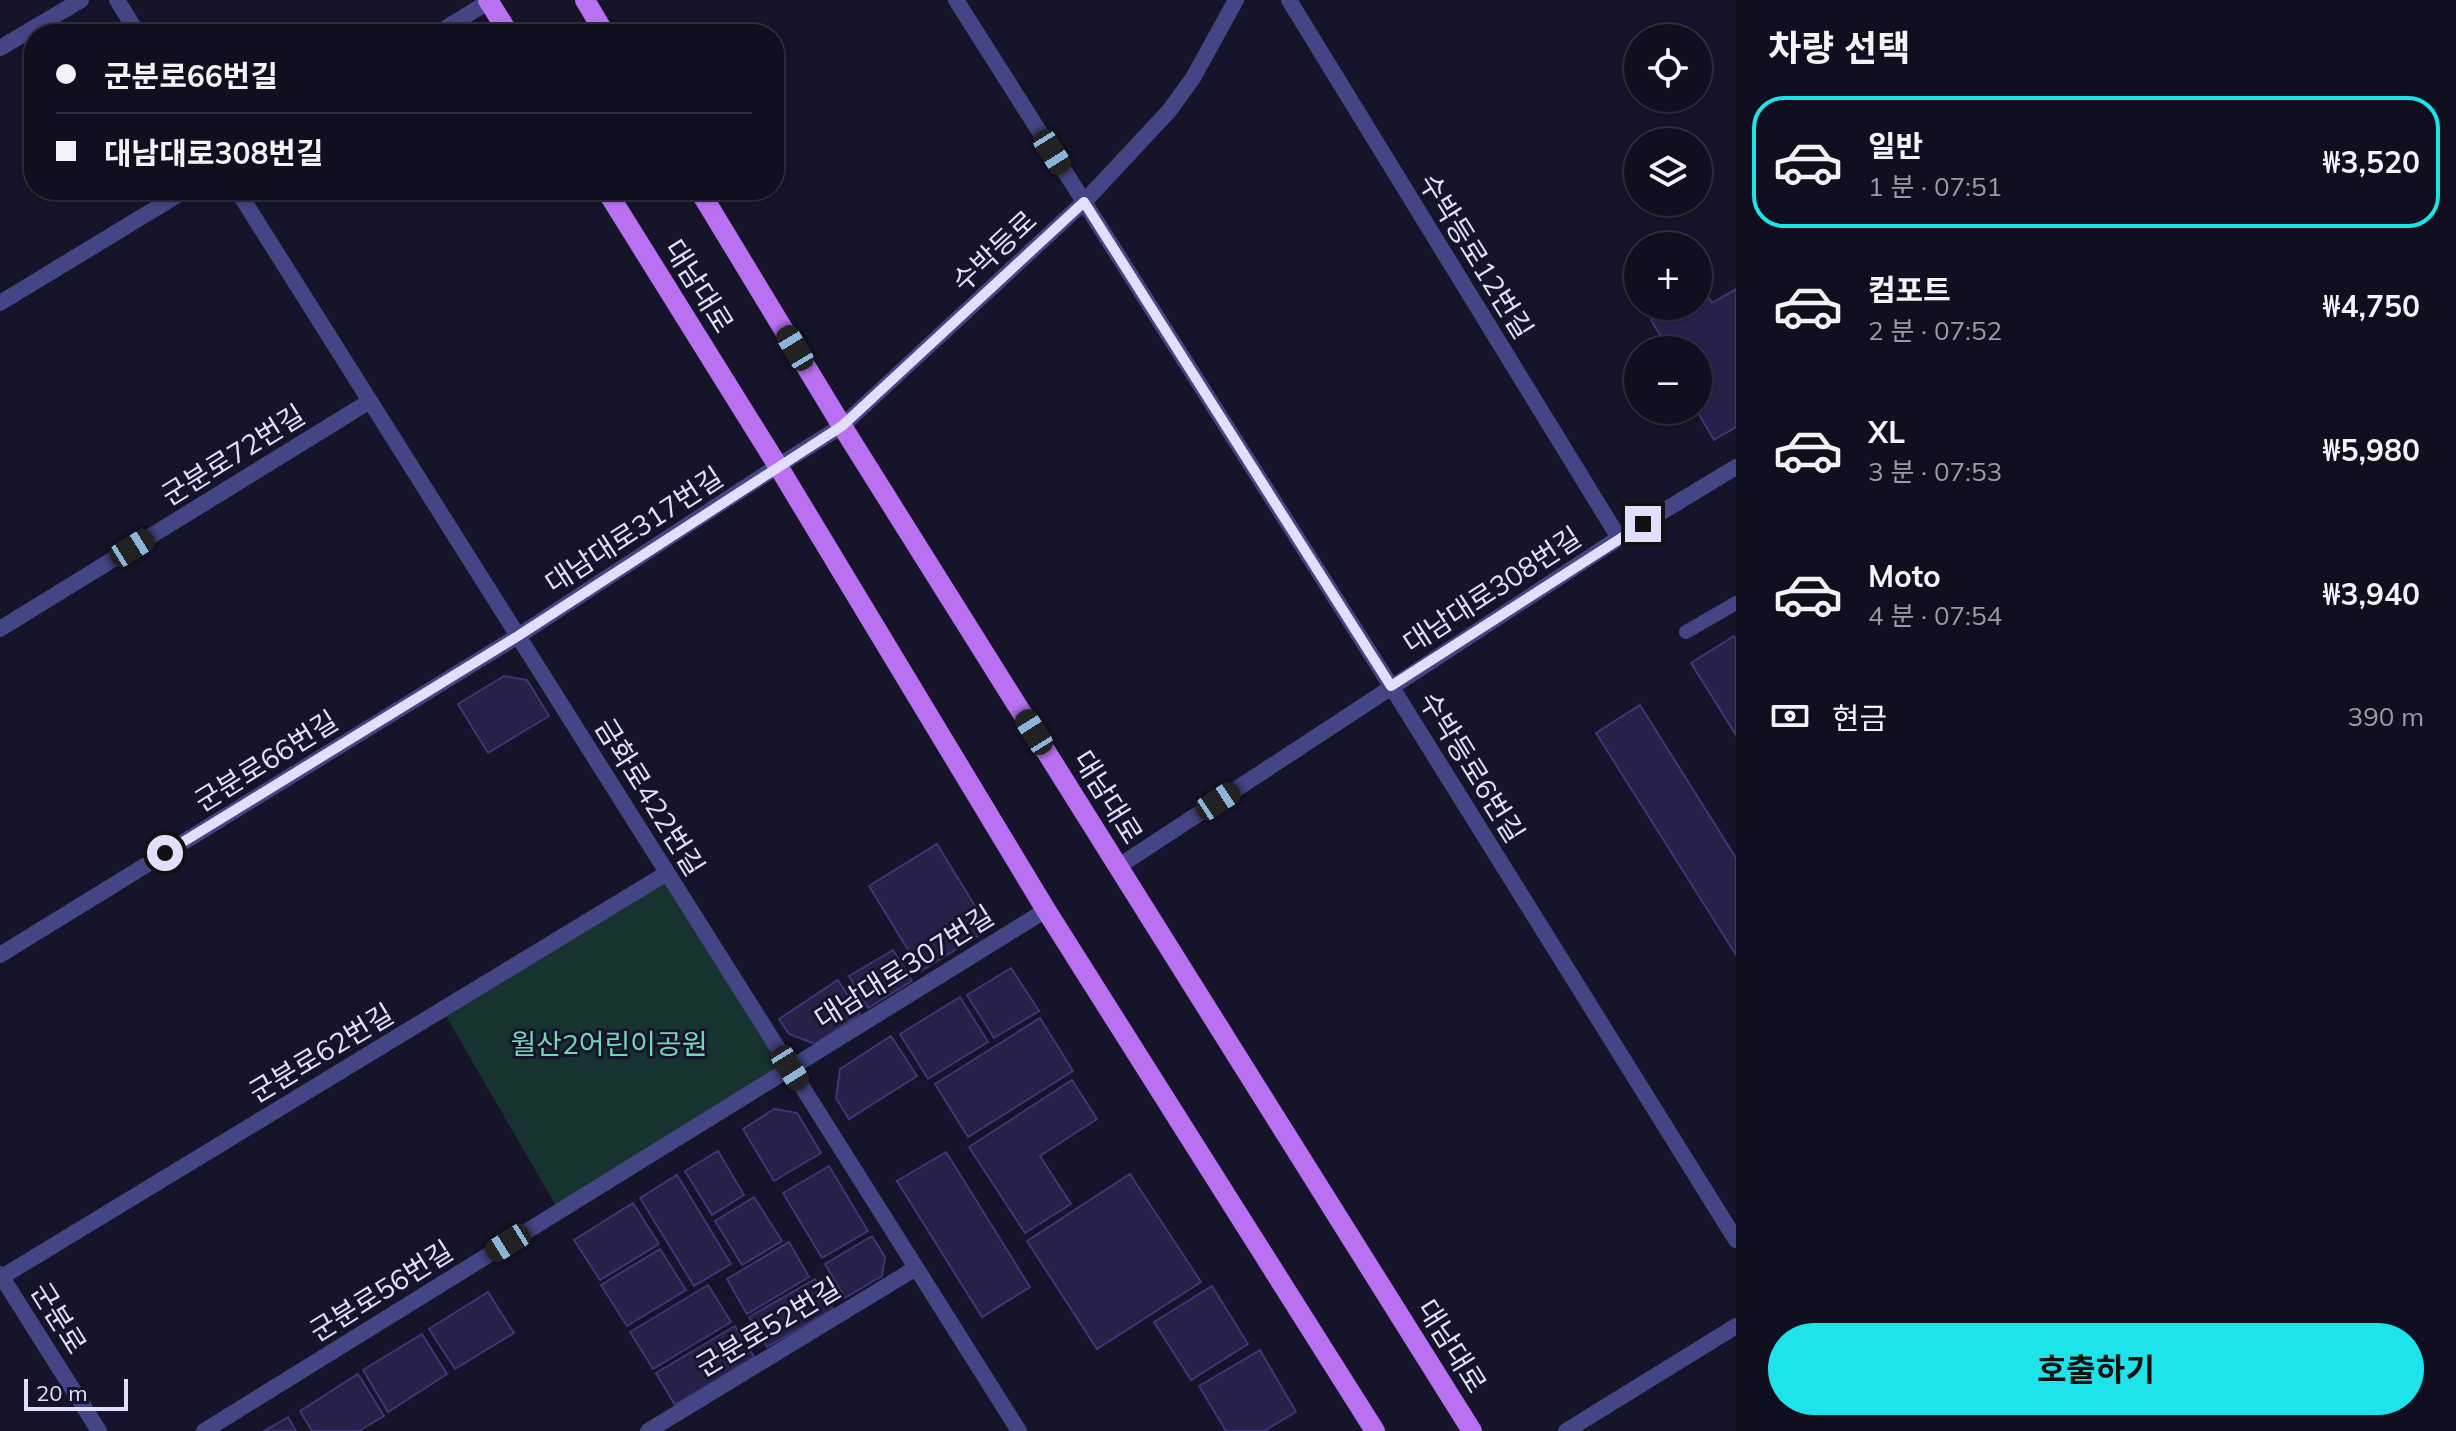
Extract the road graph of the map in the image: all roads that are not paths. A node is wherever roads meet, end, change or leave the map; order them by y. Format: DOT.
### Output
graph roads {
  1 [pos="81,0"];
  2 [pos="117,0"];
  3 [pos="585,0"];
  4 [pos="956,0"];
  5 [pos="1236,0"];
  6 [pos="1289,0"];
  7 [pos="488,1"];
  8 [pos="40,24"];
  9 [pos="132,24"];
  10 [pos="452,24"];
  11 [pos="503,24"];
  12 [pos="599,24"];
  13 [pos="24,34"];
  14 [pos="0,48"];
  15 [pos="170,200"];
  16 [pos="243,200"];
  17 [pos="612,200"];
  18 [pos="705,200"];
  19 [pos="1084,202"];
  20 [pos="0,303"];
  21 [pos="370,401"];
  22 [pos="842,426"];
  23 [pos="778,466"];
  24 [pos="1736,467"];
  25 [pos="1619,538"];
  26 [pos="1736,603"];
  27 [pos="0,629"];
  28 [pos="1686,632"];
  29 [pos="518,636"];
  30 [pos="1391,686"];
  31 [pos="1119,866"];
  32 [pos="667,873"];
  33 [pos="1046,910"];
  34 [pos="0,955"];
  35 [pos="790,1068"];
  36 [pos="1736,1240"];
  37 [pos="916,1268"];
  38 [pos="1,1276"];
  39 [pos="1736,1326"];
  40 [pos="99,1431"];
  41 [pos="204,1431"];
  42 [pos="648,1431"];
  43 [pos="1019,1431"];
  44 [pos="1375,1431"];
  45 [pos="1472,1431"];
  46 [pos="1566,1431"];
  1 -- 8 [label="street"];
  2 -- 9 [label="street"];
  3 -- 12 [label="main road"];
  4 -- 19 [label="street, 수박등로6번길"];
  5 -- 19 [label="street, 수박등로"];
  6 -- 25 [label="street, 수박등로12번길"];
  7 -- 10 [label="street"];
  7 -- 11 [label="main road"];
  13 -- 14 [label="street"];
  15 -- 20 [label="street"];
  16 -- 21 [label="street, 금화로422번길"];
  17 -- 23 [label="main road, 대남대로"];
  18 -- 22 [label="main road, 대남대로"];
  19 -- 22 [label="street, 수박등로"];
  19 -- 30 [label="street, 수박등로6번길"];
  21 -- 27 [label="street, 군분로72번길"];
  21 -- 29 [label="street, 금화로422번길"];
  22 -- 23 [label="street, 수박등로"];
  22 -- 31 [label="main road, 대남대로"];
  23 -- 29 [label="street, 대남대로317번길"];
  23 -- 33 [label="main road, 대남대로"];
  24 -- 25 [label="street, 대남대로308번길"];
  25 -- 30 [label="street, 대남대로308번길"];
  26 -- 28 [label="lane"];
  29 -- 32 [label="street, 금화로422번길"];
  29 -- 34 [label="street, 군분로66번길"];
  30 -- 31 [label="street, 대남대로308번길"];
  30 -- 36 [label="street, 수박등로6번길"];
  31 -- 45 [label="main road, 대남대로"];
  32 -- 35 [label="street, 금화로422번길"];
  32 -- 38 [label="street, 군분로62번길"];
  33 -- 35 [label="street, 대남대로307번길"];
  33 -- 44 [label="main road, 대남대로"];
  35 -- 37 [label="street, 금화로422번길"];
  35 -- 41 [label="street, 군분로56번길"];
  37 -- 42 [label="street, 군분로52번길"];
  37 -- 43 [label="street, 금화로422번길"];
  38 -- 40 [label="street, 군분로"];
  39 -- 46 [label="street"];
}
